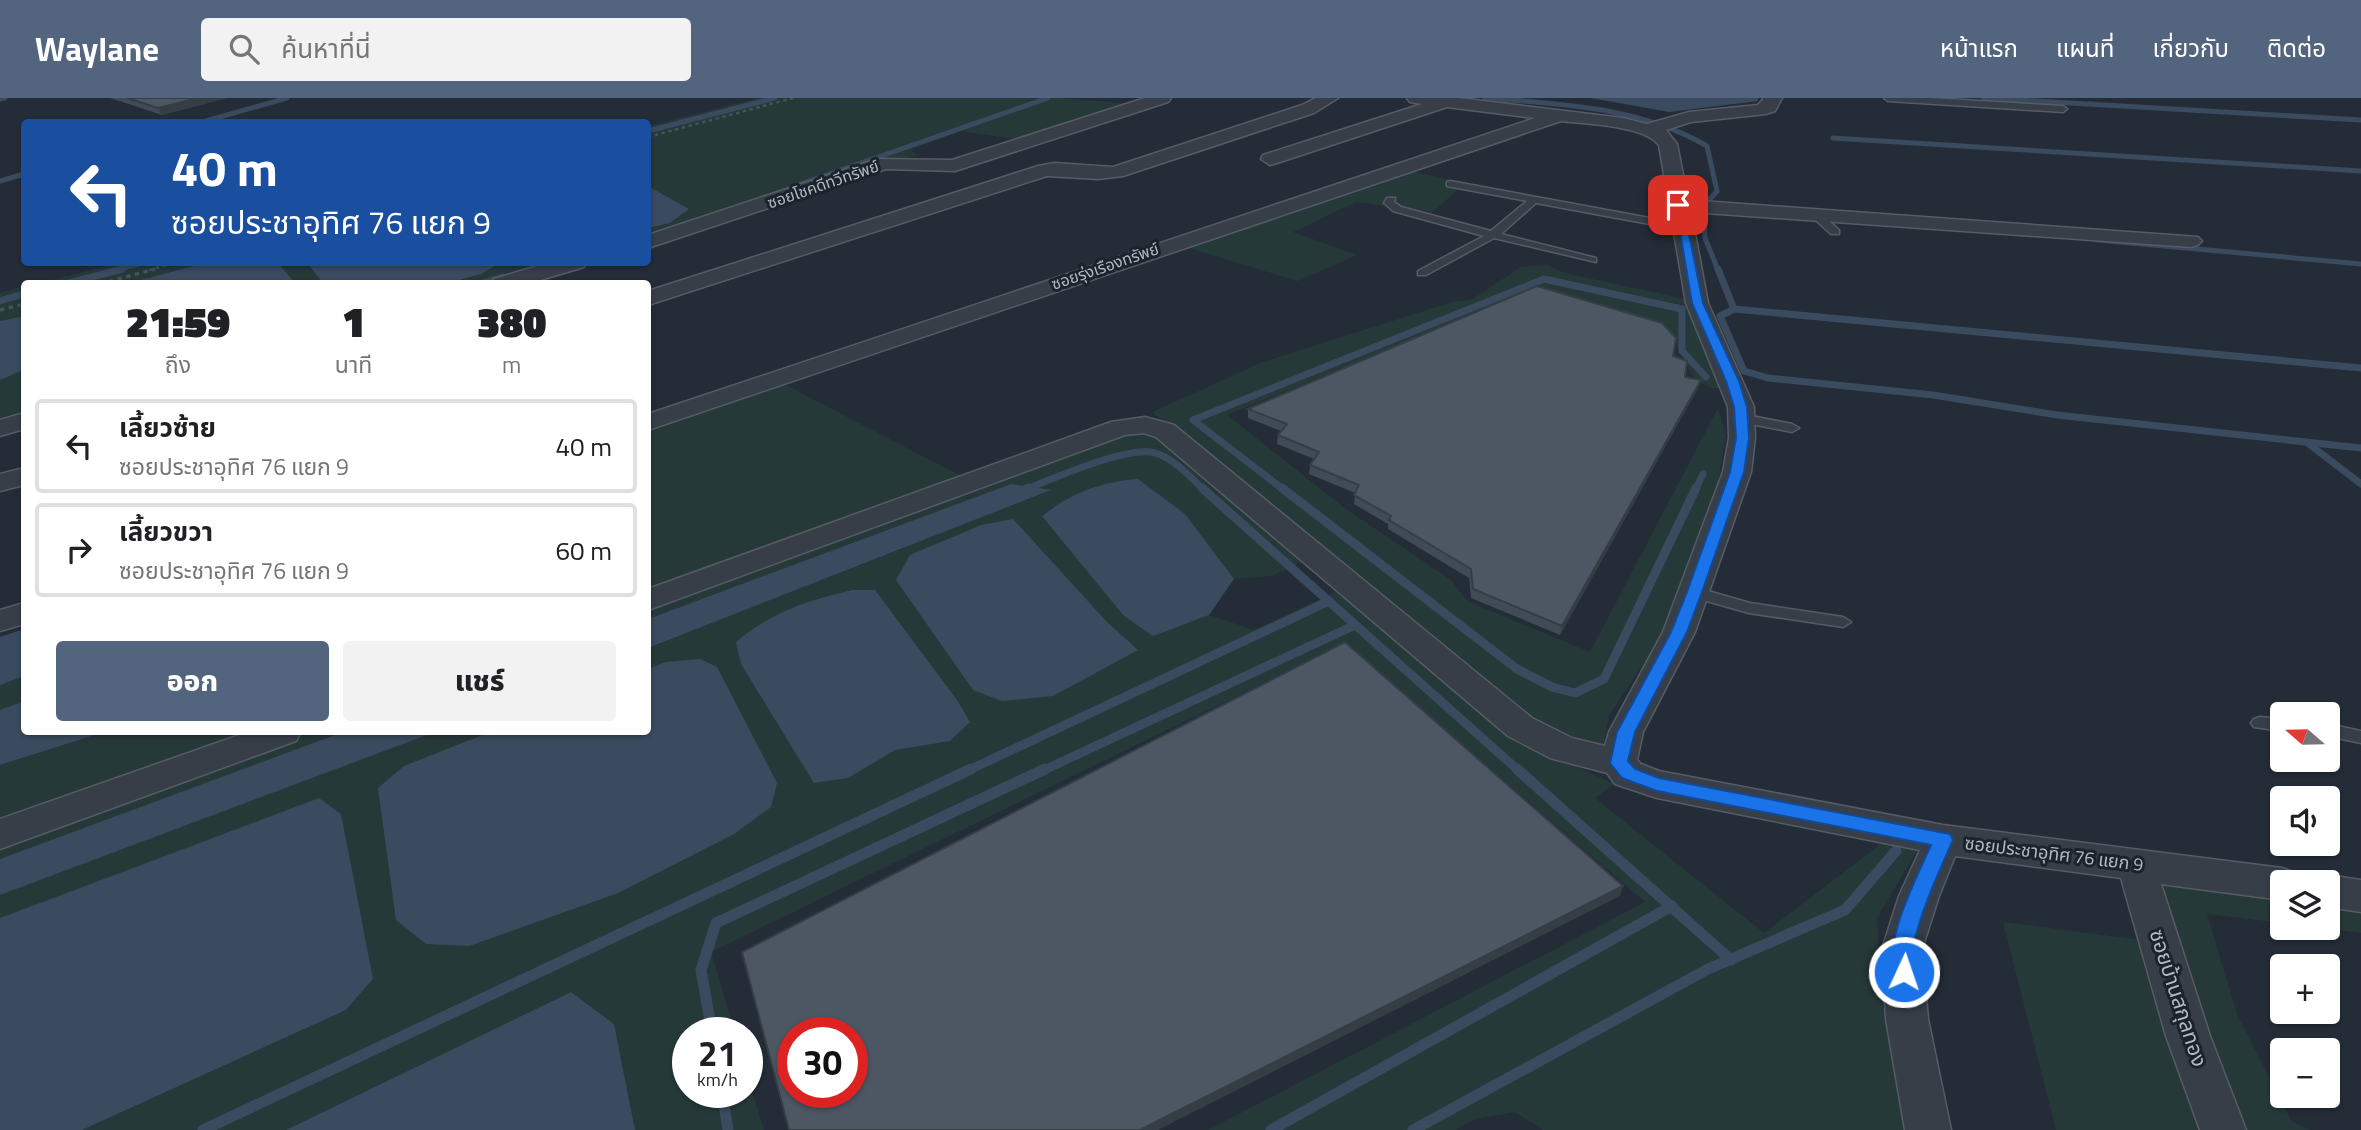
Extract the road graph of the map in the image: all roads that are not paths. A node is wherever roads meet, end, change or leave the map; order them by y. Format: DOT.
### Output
graph roads {
  1 [pos="1162,98"];
  2 [pos="1329,98"];
  3 [pos="1416,98"];
  4 [pos="1773,98"];
  5 [pos="1888,98"];
  6 [pos="1447,101"];
  7 [pos="2063,109"];
  8 [pos="1564,114"];
  9 [pos="1650,129"];
  10 [pos="1270,159"];
  11 [pos="1450,184"];
  12 [pos="1391,200"];
  13 [pos="1534,200"];
  14 [pos="1815,214"];
  15 [pos="1680,216"];
  16 [pos="1835,232"];
  17 [pos="1493,235"];
  18 [pos="651,241"];
  19 [pos="2191,241"];
  20 [pos="1592,260"];
  21 [pos="563,266"];
  22 [pos="1422,272"];
  23 [pos="515,280"];
  24 [pos="651,297"];
  25 [pos="1741,418"];
  26 [pos="651,421"];
  27 [pos="21,422"];
  28 [pos="0,428"];
  29 [pos="1792,428"];
  30 [pos="21,477"];
  31 [pos="0,483"];
  32 [pos="1695,592"];
  33 [pos="651,599"];
  34 [pos="21,614"];
  35 [pos="0,621"];
  36 [pos="1843,622"];
  37 [pos="2260,723"];
  38 [pos="2270,724"];
  39 [pos="2340,733"];
  40 [pos="276,735"];
  41 [pos="2361,737"];
  42 [pos="1619,763"];
  43 [pos="0,834"];
  44 [pos="1943,840"];
  45 [pos="2136,865"];
  46 [pos="2270,882"];
  47 [pos="2340,893"];
  48 [pos="2361,896"];
  49 [pos="1928,1130"];
  50 [pos="2222,1130"];
  1 -- 18 [label="street, ซอยโชคดีทวีทรัพย์"];
  2 -- 24 [label="street"];
  3 -- 6 [label="street"];
  4 -- 9 [label="street"];
  5 -- 7 [label="lane"];
  6 -- 8 [label="street"];
  6 -- 10 [label="street"];
  8 -- 9 [label="street"];
  8 -- 26 [label="street, ซอยรุ่งเรืองทรัพย์"];
  9 -- 15 [label="street"];
  11 -- 13 [label="lane"];
  12 -- 17 [label="lane"];
  13 -- 15 [label="lane"];
  13 -- 17 [label="lane"];
  14 -- 15 [label="street"];
  14 -- 16 [label="lane"];
  14 -- 19 [label="street"];
  15 -- 25 [label="street"];
  17 -- 20 [label="lane"];
  17 -- 22 [label="lane"];
  21 -- 23 [label="street"];
  25 -- 29 [label="lane"];
  25 -- 32 [label="street"];
  27 -- 28 [label="street"];
  30 -- 31 [label="street"];
  32 -- 36 [label="lane"];
  32 -- 42 [label="street"];
  33 -- 42 [label="street, ซอยประชาอุทิศ 76 แยก 9"];
  34 -- 35 [label="street"];
  37 -- 38 [label="lane"];
  39 -- 41 [label="lane"];
  40 -- 43 [label="street"];
  42 -- 44 [label="street, ซอยประชาอุทิศ 76 แยก 9"];
  44 -- 45 [label="street, ซอยประชาอุทิศ 76 แยก 9"];
  44 -- 49 [label="street"];
  45 -- 46 [label="street, ซอยประชาอุทิศ 76 แยก 9"];
  45 -- 50 [label="street, ซอยบ้านสกุลทอง"];
  47 -- 48 [label="street"];
}
